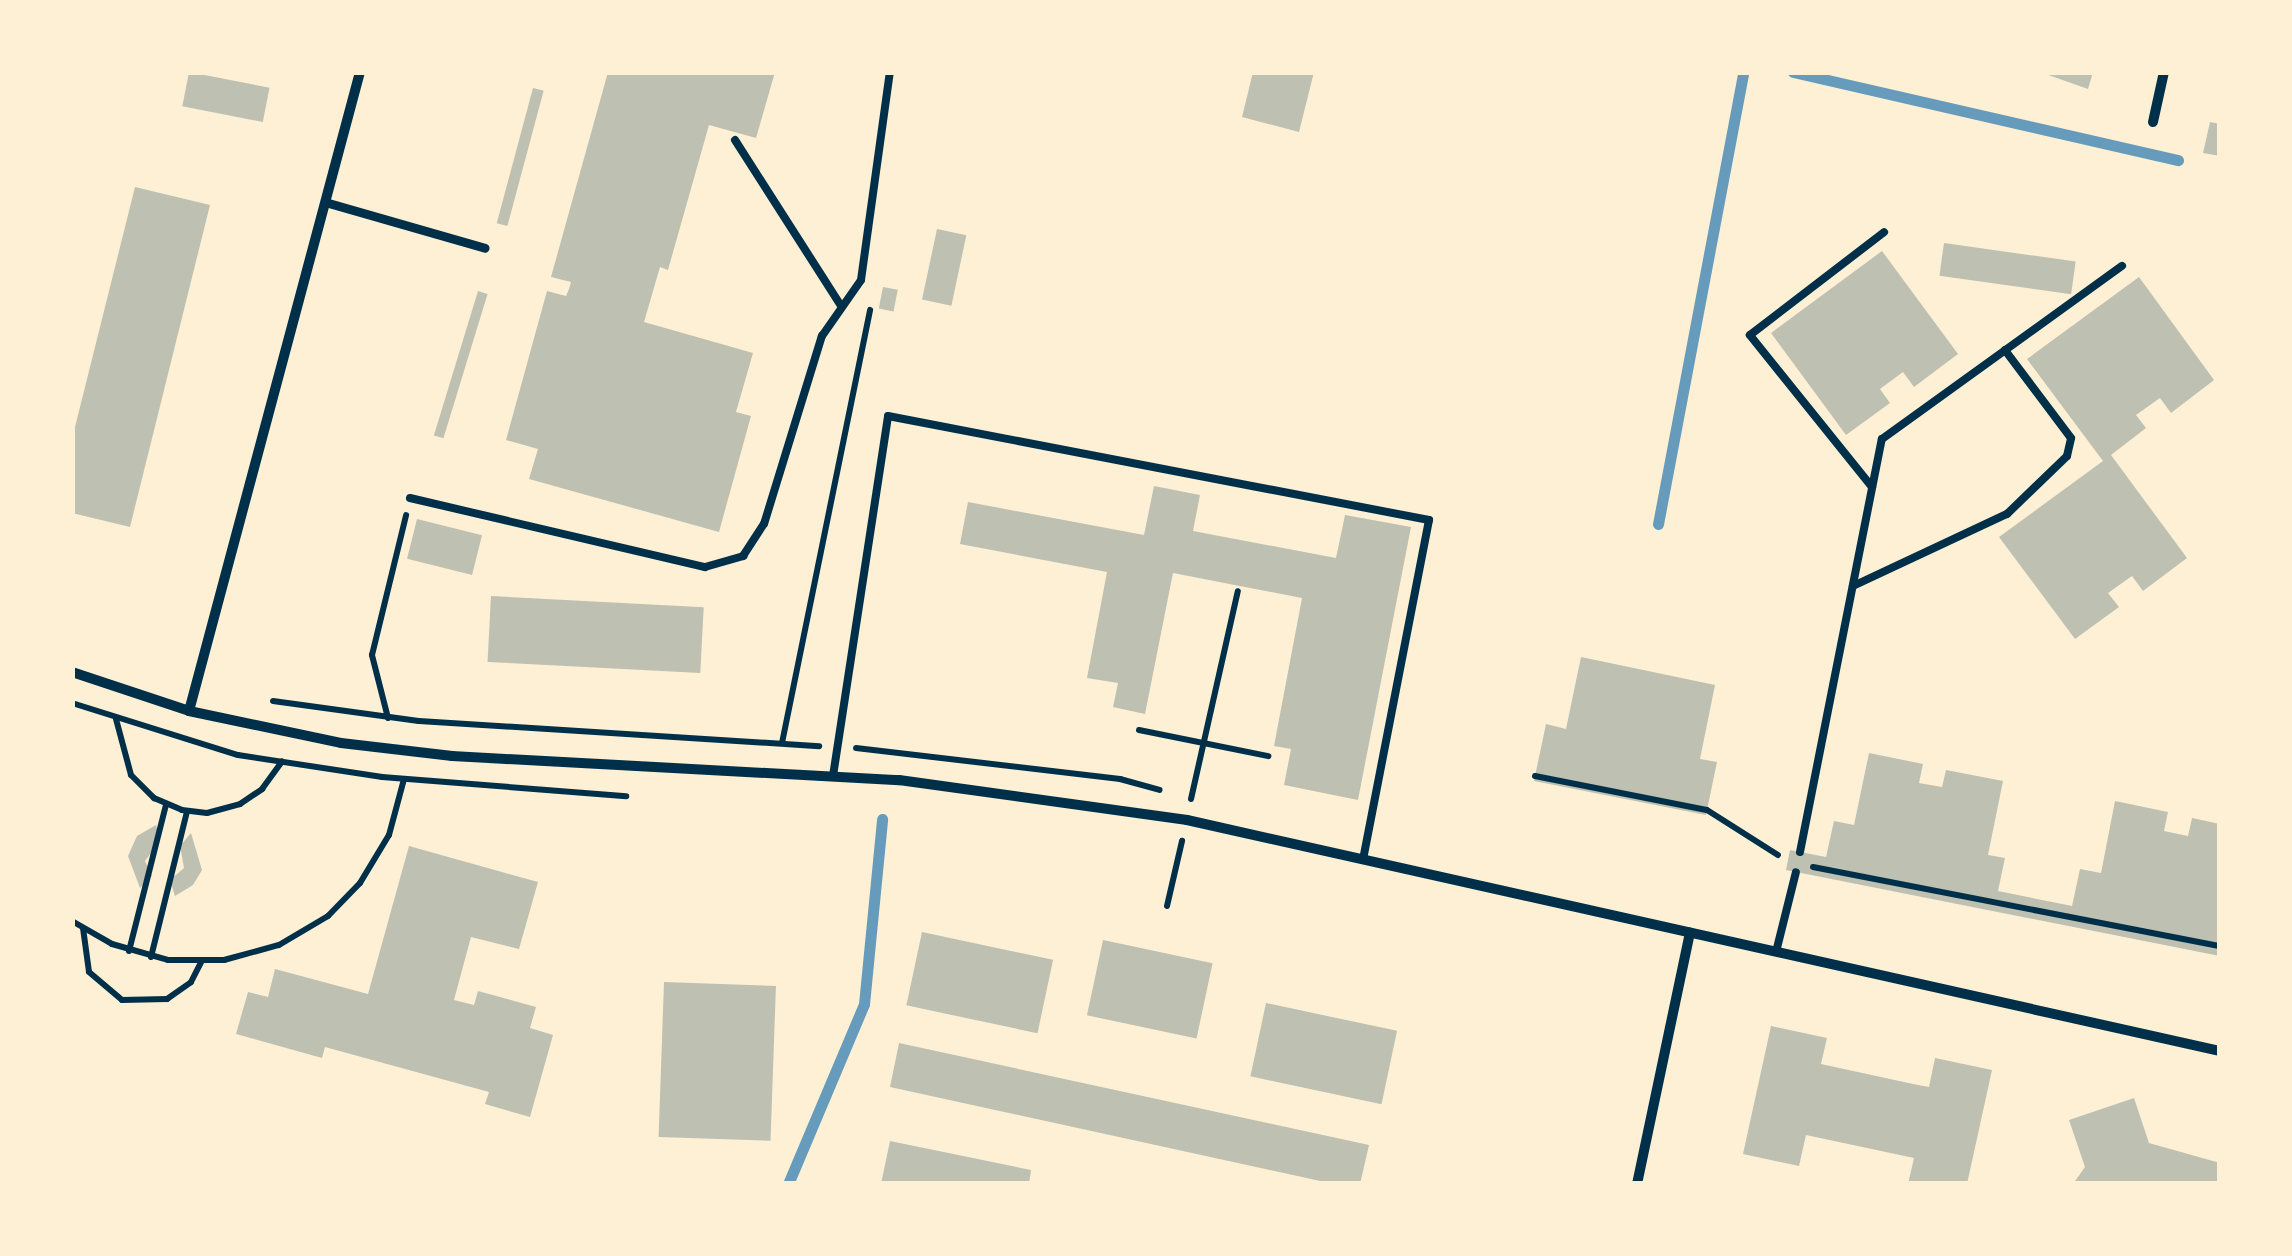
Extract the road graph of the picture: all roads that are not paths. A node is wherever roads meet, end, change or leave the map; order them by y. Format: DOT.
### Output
graph roads {
  1 [pos="360,72"];
  2 [pos="890,72"];
  3 [pos="2164,72"];
  4 [pos="2153,122"];
  5 [pos="735,140"];
  6 [pos="325,202"];
  7 [pos="1884,232"];
  8 [pos="485,248"];
  9 [pos="2122,266"];
  10 [pos="842,307"];
  11 [pos="2005,350"];
  12 [pos="1872,487"];
  13 [pos="410,498"];
  14 [pos="1852,586"];
  15 [pos="72,672"];
  16 [pos="189,711"];
  17 [pos="833,776"];
  18 [pos="1800,852"];
  19 [pos="1364,858"];
  20 [pos="1797,868"];
  21 [pos="1690,934"];
  22 [pos="1776,952"];
  23 [pos="2220,1051"];
  24 [pos="1636,1184"];
  1 -- 6 [label="street"];
  2 -- 10 [label="lane"];
  3 -- 4 [label="street"];
  5 -- 10 [label="lane"];
  6 -- 8 [label="street"];
  6 -- 16 [label="street"];
  7 -- 12 [label="lane"];
  9 -- 11 [label="lane"];
  10 -- 13 [label="lane"];
  11 -- 12 [label="lane"];
  11 -- 14 [label="lane"];
  12 -- 14 [label="lane"];
  14 -- 18 [label="lane"];
  15 -- 16 [label="street"];
  16 -- 17 [label="street"];
  17 -- 19 [label="street"];
  17 -- 19 [label="lane"];
  19 -- 21 [label="street"];
  20 -- 22 [label="lane"];
  21 -- 22 [label="street"];
  21 -- 24 [label="street"];
  22 -- 23 [label="street"];
}
